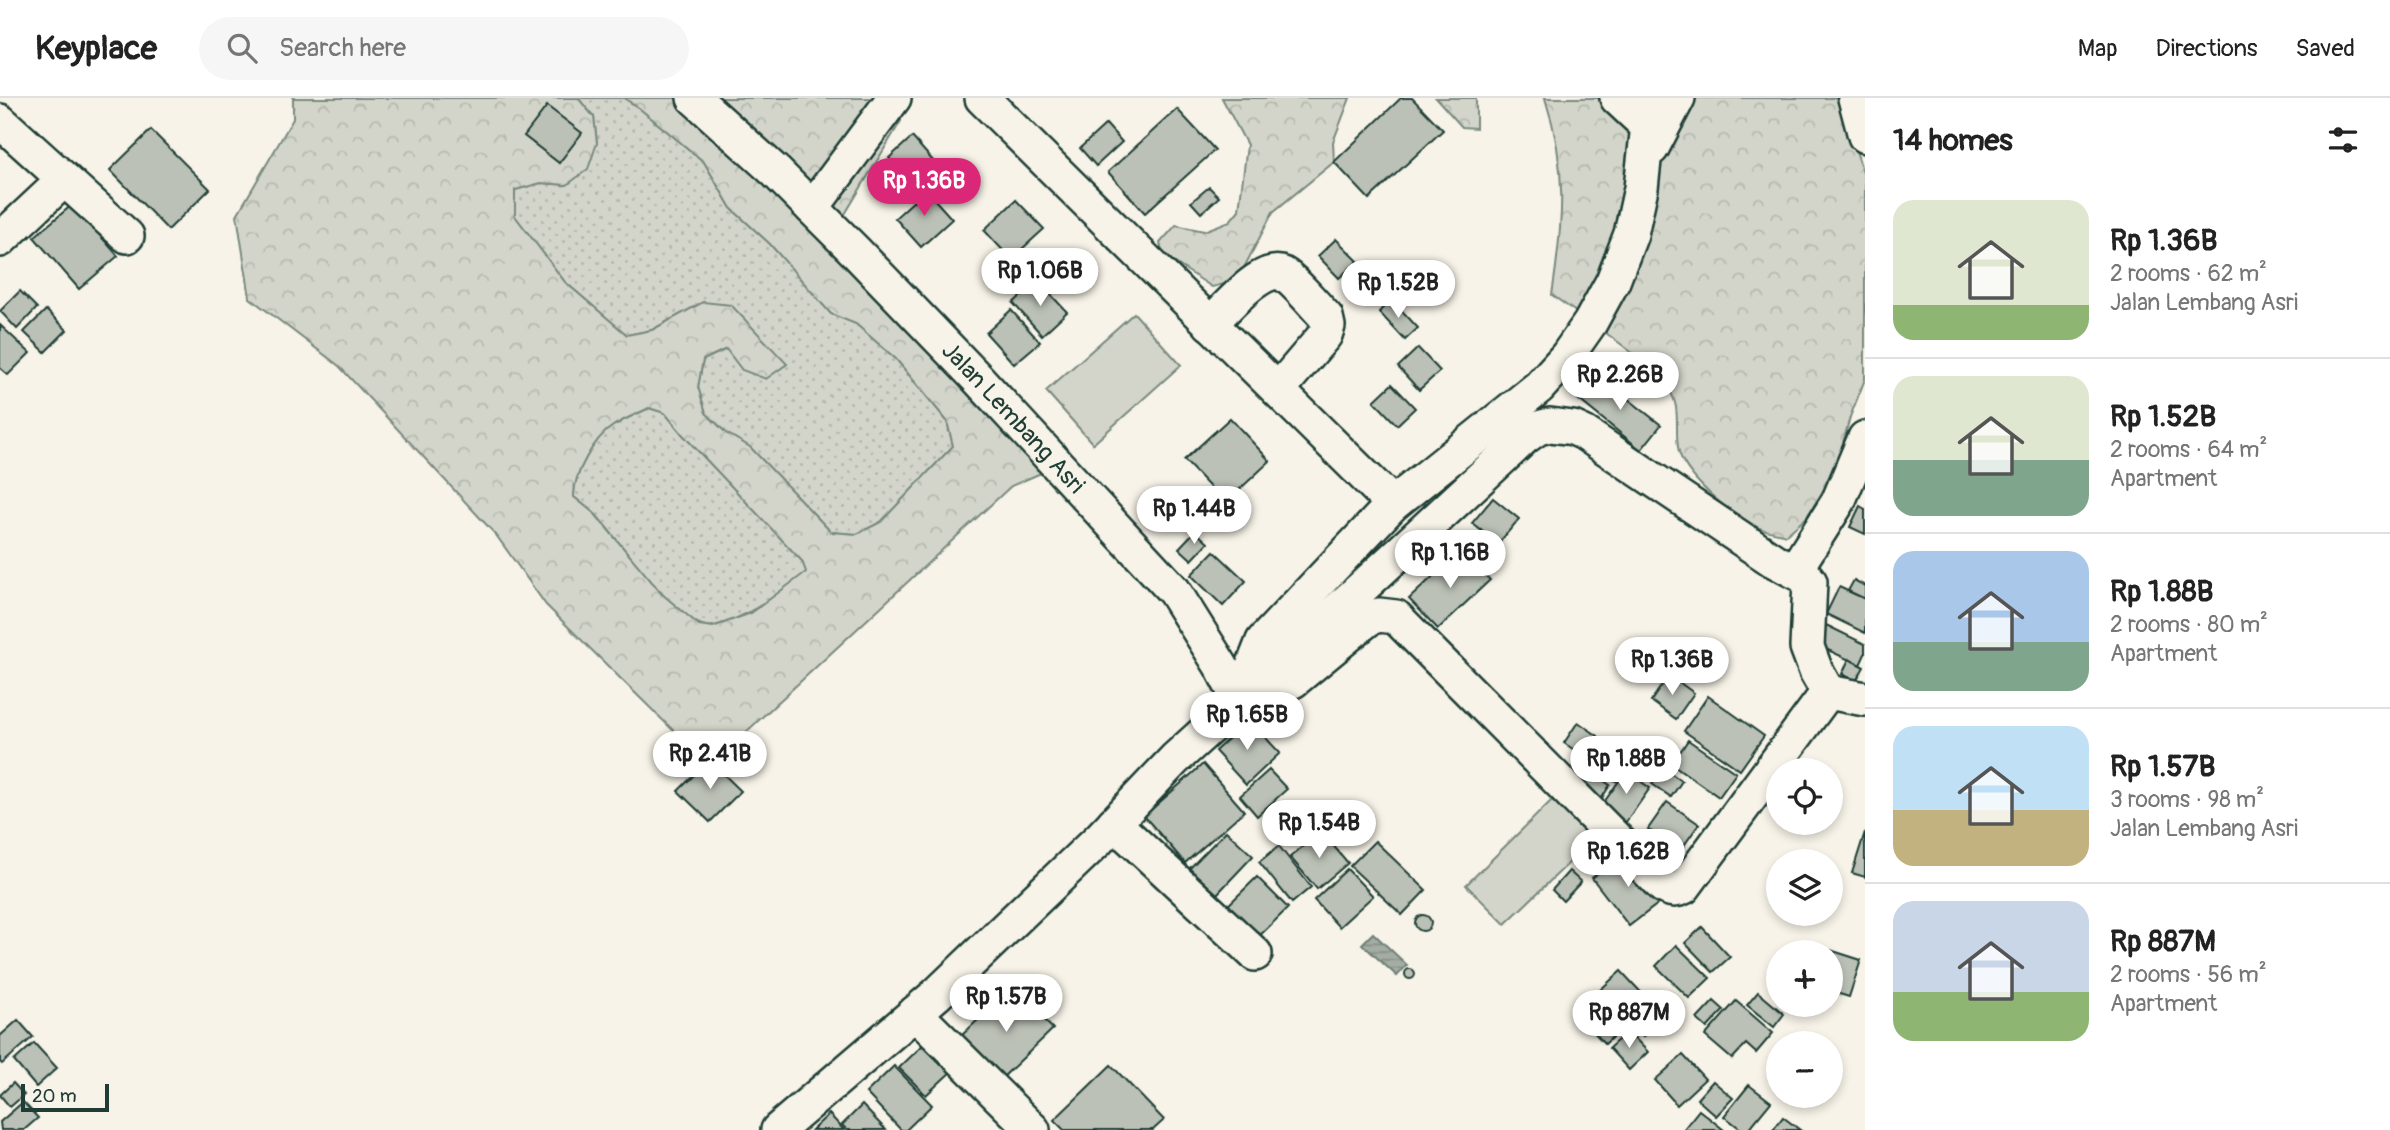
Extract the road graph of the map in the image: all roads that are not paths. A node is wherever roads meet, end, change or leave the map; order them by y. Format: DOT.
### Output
graph roads {
  1 [pos="694,98"];
  2 [pos="894,98"];
  3 [pos="982,98"];
  4 [pos="1617,98"];
  5 [pos="1678,98"];
  6 [pos="1855,98"];
  7 [pos="1649,112"];
  8 [pos="0,121"];
  9 [pos="1865,136"];
  10 [pos="1644,162"];
  11 [pos="64,180"];
  12 [pos="812,208"];
  13 [pos="127,236"];
  14 [pos="0,240"];
  15 [pos="1210,324"];
  16 [pos="1278,390"];
  17 [pos="1865,438"];
  18 [pos="1392,504"];
  19 [pos="1795,570"];
  20 [pos="1828,692"];
  21 [pos="1865,699"];
  22 [pos="1240,701"];
  23 [pos="1114,823"];
  24 [pos="1255,954"];
  25 [pos="915,1013"];
  26 [pos="778,1130"];
  27 [pos="1033,1130"];
  1 -- 12 [label="street, Jalan Lembang Asri"];
  2 -- 12 [label="street"];
  3 -- 15 [label="street"];
  4 -- 7 [label="street"];
  5 -- 10 [label="street"];
  6 -- 9 [label="street"];
  7 -- 10 [label="street"];
  8 -- 11 [label="street"];
  10 -- 18 [label="street"];
  11 -- 13 [label="street"];
  11 -- 14 [label="street"];
  12 -- 22 [label="street, Jalan Lembang Asri"];
  15 -- 16 [label="street"];
  15 -- 16 [label="street"];
  16 -- 18 [label="street"];
  17 -- 19 [label="street"];
  18 -- 22 [label="street"];
  19 -- 20 [label="street"];
  19 -- 22 [label="street"];
  20 -- 21 [label="street"];
  20 -- 22 [label="street"];
  22 -- 23 [label="street"];
  23 -- 24 [label="street"];
  23 -- 25 [label="street"];
  25 -- 26 [label="street"];
  25 -- 27 [label="street"];
}
